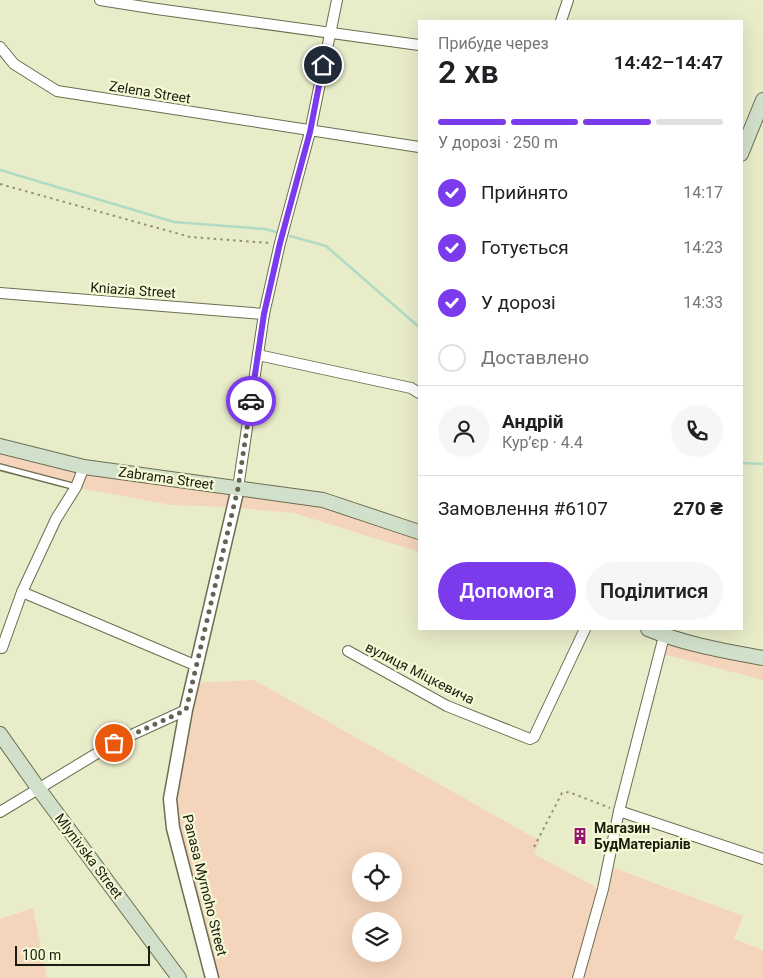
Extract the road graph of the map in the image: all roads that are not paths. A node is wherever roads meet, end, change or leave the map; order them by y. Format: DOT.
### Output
graph roads {
  1 [pos="100,0"];
  2 [pos="337,0"];
  3 [pos="568,0"];
  4 [pos="114,1"];
  5 [pos="561,20"];
  6 [pos="330,32"];
  7 [pos="418,45"];
  8 [pos="0,47"];
  9 [pos="763,100"];
  10 [pos="310,132"];
  11 [pos="418,148"];
  12 [pos="743,149"];
  13 [pos="0,293"];
  14 [pos="264,314"];
  15 [pos="258,355"];
  16 [pos="418,392"];
  17 [pos="0,446"];
  18 [pos="84,467"];
  19 [pos="0,468"];
  20 [pos="76,487"];
  21 [pos="238,488"];
  22 [pos="418,532"];
  23 [pos="22,592"];
  24 [pos="585,630"];
  25 [pos="650,630"];
  26 [pos="664,636"];
  27 [pos="2,648"];
  28 [pos="348,651"];
  29 [pos="763,658"];
  30 [pos="197,666"];
  31 [pos="186,710"];
  32 [pos="0,734"];
  33 [pos="38,788"];
  34 [pos="619,811"];
  35 [pos="0,812"];
  36 [pos="763,859"];
  37 [pos="179,978"];
  38 [pos="212,978"];
  39 [pos="578,978"];
  1 -- 4 [label="street"];
  2 -- 6 [label="street"];
  3 -- 5 [label="street"];
  4 -- 6 [label="street"];
  6 -- 7 [label="street"];
  6 -- 10 [label="street"];
  8 -- 10 [label="street, Zelena Street"];
  9 -- 12 [label="main road"];
  10 -- 11 [label="street, Zelena Street"];
  10 -- 14 [label="street"];
  13 -- 14 [label="street, Kniazia Street"];
  14 -- 15 [label="street"];
  15 -- 16 [label="street"];
  15 -- 21 [label="street"];
  17 -- 18 [label="main road, Zabrama Street"];
  18 -- 20 [label="street"];
  18 -- 21 [label="main road, Zabrama Street"];
  19 -- 20 [label="lane"];
  20 -- 23 [label="street"];
  21 -- 22 [label="main road, Zabrama Street"];
  21 -- 30 [label="street, Panasa Myrnoho Street"];
  23 -- 27 [label="street"];
  23 -- 30 [label="street"];
  24 -- 28 [label="street, вулиця Міцкевича"];
  25 -- 26 [label="main road"];
  26 -- 29 [label="main road"];
  26 -- 34 [label="street"];
  30 -- 31 [label="street, Panasa Myrnoho Street"];
  31 -- 33 [label="street"];
  31 -- 38 [label="street, Panasa Myrnoho Street"];
  32 -- 33 [label="main road, Mlynivska Street"];
  33 -- 35 [label="street"];
  33 -- 37 [label="main road, Mlynivska Street"];
  34 -- 36 [label="street"];
  34 -- 39 [label="street"];
}
